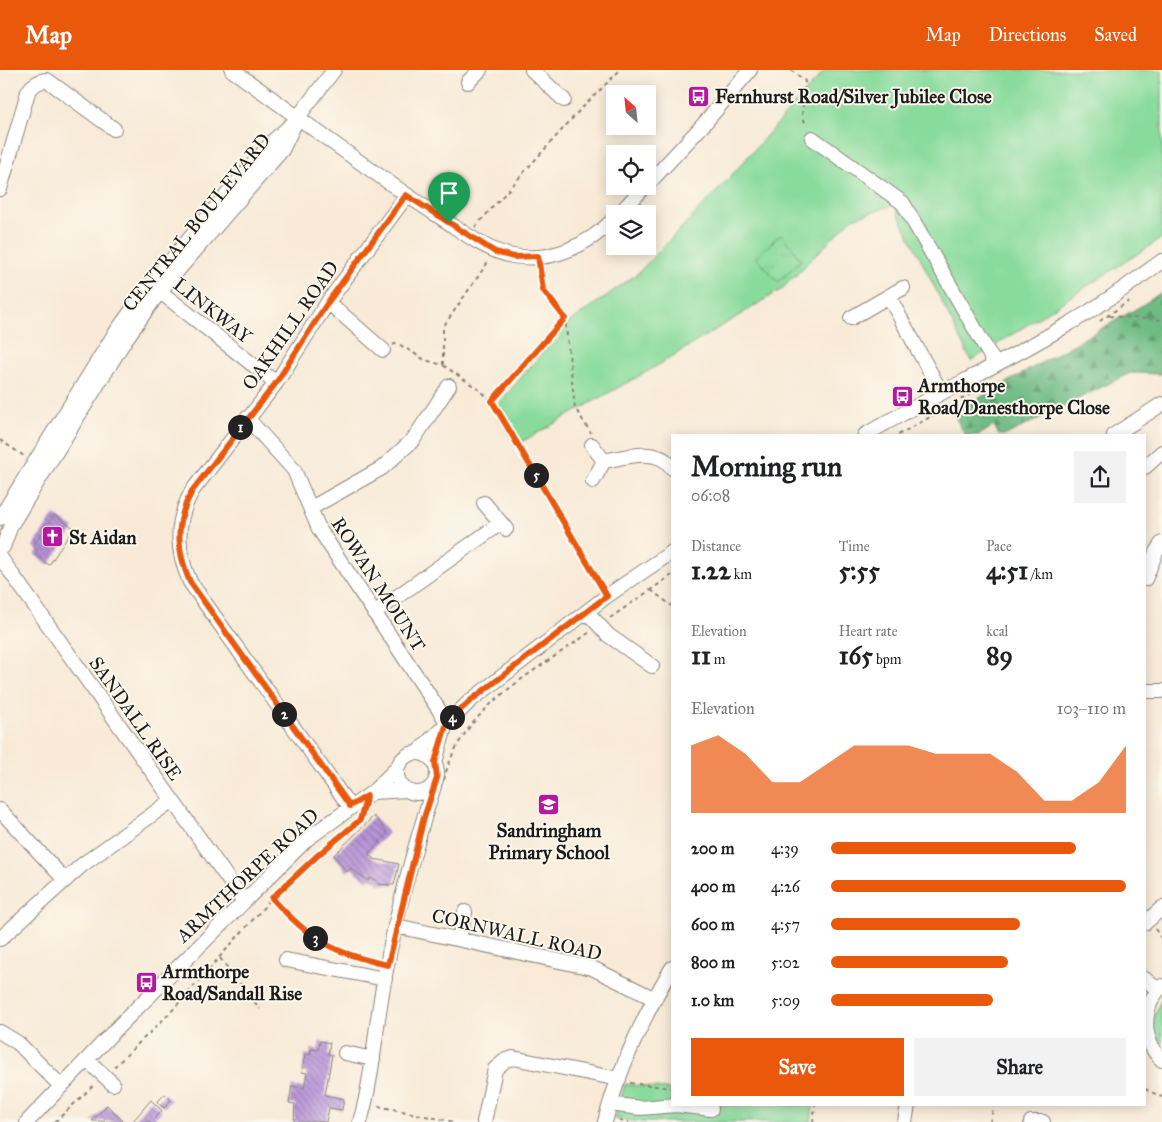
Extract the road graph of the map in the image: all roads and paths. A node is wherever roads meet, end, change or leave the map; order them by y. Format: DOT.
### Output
graph roads {
  1 [pos="232,70"];
  2 [pos="334,70"];
  3 [pos="480,70"];
  4 [pos="532,70"];
  5 [pos="620,70"];
  6 [pos="791,70"];
  7 [pos="747,71"];
  8 [pos="468,82"];
  9 [pos="564,100"];
  10 [pos="298,117"];
  11 [pos="114,129"];
  12 [pos="812,138"];
  13 [pos="656,175"];
  14 [pos="0,189"];
  15 [pos="406,195"];
  16 [pos="637,195"];
  17 [pos="627,205"];
  18 [pos="606,226"];
  19 [pos="469,235"];
  20 [pos="495,252"];
  21 [pos="538,256"];
  22 [pos="1162,261"];
  23 [pos="155,288"];
  24 [pos="903,288"];
  25 [pos="888,297"];
  26 [pos="328,302"];
  27 [pos="1108,316"];
  28 [pos="565,318"];
  29 [pos="851,318"];
  30 [pos="1162,320"];
  31 [pos="384,350"];
  32 [pos="995,364"];
  33 [pos="443,365"];
  34 [pos="276,383"];
  35 [pos="449,386"];
  36 [pos="941,392"];
  37 [pos="492,401"];
  38 [pos="1162,404"];
  39 [pos="76,406"];
  40 [pos="247,418"];
  41 [pos="867,434"];
  42 [pos="1116,434"];
  43 [pos="0,440"];
  44 [pos="592,445"];
  45 [pos="1162,452"];
  46 [pos="604,461"];
  47 [pos="34,462"];
  48 [pos="1146,466"];
  49 [pos="671,467"];
  50 [pos="593,481"];
  51 [pos="484,503"];
  52 [pos="312,508"];
  53 [pos="0,518"];
  54 [pos="1154,547"];
  55 [pos="1,550"];
  56 [pos="671,553"];
  57 [pos="1146,575"];
  58 [pos="671,576"];
  59 [pos="651,590"];
  60 [pos="607,596"];
  61 [pos="671,605"];
  62 [pos="588,612"];
  63 [pos="374,613"];
  64 [pos="600,625"];
  65 [pos="652,666"];
  66 [pos="1146,691"];
  67 [pos="1162,691"];
  68 [pos="447,722"];
  69 [pos="418,752"];
  70 [pos="435,762"];
  71 [pos="397,768"];
  72 [pos="439,783"];
  73 [pos="410,792"];
  74 [pos="370,794"];
  75 [pos="171,801"];
  76 [pos="350,806"];
  77 [pos="0,810"];
  78 [pos="423,821"];
  79 [pos="64,879"];
  80 [pos="272,898"];
  81 [pos="243,900"];
  82 [pos="1162,908"];
  83 [pos="465,912"];
  84 [pos="1146,922"];
  85 [pos="396,926"];
  86 [pos="0,939"];
  87 [pos="460,939"];
  88 [pos="220,958"];
  89 [pos="286,960"];
  90 [pos="388,965"];
  91 [pos="671,970"];
  92 [pos="385,979"];
  93 [pos="1146,980"];
  94 [pos="1160,988"];
  95 [pos="655,999"];
  96 [pos="260,1008"];
  97 [pos="0,1032"];
  98 [pos="345,1053"];
  99 [pos="374,1059"];
  100 [pos="86,1060"];
  101 [pos="1160,1060"];
  102 [pos="108,1080"];
  103 [pos="618,1081"];
  104 [pos="61,1086"];
  105 [pos="671,1088"];
  106 [pos="1146,1089"];
  107 [pos="1162,1097"];
  108 [pos="365,1103"];
  109 [pos="610,1104"];
  110 [pos="671,1105"];
  111 [pos="685,1106"];
  112 [pos="815,1106"];
  113 [pos="908,1106"];
  114 [pos="994,1106"];
  115 [pos="711,1109"];
  116 [pos="27,1122"];
  117 [pos="55,1122"];
  118 [pos="360,1122"];
  119 [pos="454,1122"];
  120 [pos="484,1122"];
  121 [pos="605,1122"];
  122 [pos="813,1122"];
  123 [pos="905,1122"];
  124 [pos="990,1122"];
  125 [pos="1031,1122"];
  126 [pos="1043,1122"];
  1 -- 10 [label="street"];
  2 -- 10 [label="street, CENTRAL BOULEVARD"];
  3 -- 8 [label="street"];
  4 -- 9 [label="street"];
  5 -- 19 [label="path"];
  6 -- 12 [label="path"];
  7 -- 13 [label="street"];
  10 -- 15 [label="street"];
  10 -- 23 [label="street, CENTRAL BOULEVARD"];
  11 -- 14 [label="street"];
  12 -- 32 [label="street"];
  15 -- 19 [label="street"];
  15 -- 26 [label="street, OAKHILL ROAD"];
  16 -- 17 [label="street"];
  18 -- 21 [label="street"];
  19 -- 20 [label="street"];
  20 -- 21 [label="street"];
  20 -- 33 [label="path"];
  21 -- 28 [label="path"];
  22 -- 32 [label="street"];
  23 -- 34 [label="street, LINKWAY"];
  23 -- 39 [label="street, CENTRAL BOULEVARD"];
  24 -- 25 [label="street"];
  25 -- 29 [label="street"];
  25 -- 36 [label="street"];
  26 -- 31 [label="street"];
  26 -- 34 [label="street, OAKHILL ROAD"];
  27 -- 30 [label="path"];
  28 -- 37 [label="path"];
  28 -- 44 [label="path"];
  31 -- 33 [label="path"];
  32 -- 36 [label="street"];
  33 -- 37 [label="path"];
  34 -- 40 [label="street, OAKHILL ROAD"];
  35 -- 52 [label="street"];
  36 -- 41 [label="street"];
  37 -- 60 [label="path"];
  38 -- 42 [label="street"];
  39 -- 47 [label="street, CENTRAL BOULEVARD"];
  39 -- 55 [label="street, CENTRAL BOULEVARD"];
  40 -- 52 [label="street, ROWAN MOUNT"];
  40 -- 76 [label="street, OAKHILL ROAD"];
  43 -- 47 [label="path"];
  44 -- 46 [label="street"];
  45 -- 48 [label="street"];
  46 -- 49 [label="street"];
  46 -- 50 [label="street"];
  47 -- 53 [label="street, CENTRAL BOULEVARD"];
  51 -- 63 [label="street"];
  52 -- 63 [label="street, ROWAN MOUNT"];
  54 -- 57 [label="street"];
  55 -- 75 [label="street, SANDALL RISE"];
  56 -- 60 [label="street"];
  58 -- 59 [label="path"];
  59 -- 61 [label="path"];
  59 -- 64 [label="path"];
  60 -- 62 [label="street"];
  62 -- 64 [label="street"];
  62 -- 68 [label="street"];
  63 -- 68 [label="street, ROWAN MOUNT"];
  64 -- 65 [label="street"];
  64 -- 72 [label="path"];
  66 -- 67 [label="street"];
  68 -- 69 [label="street"];
  68 -- 70 [label="street"];
  69 -- 70 [label="street"];
  69 -- 71 [label="street"];
  70 -- 72 [label="street"];
  71 -- 73 [label="street"];
  71 -- 74 [label="street, ARMTHORPE ROAD"];
  72 -- 73 [label="street"];
  72 -- 78 [label="street"];
  73 -- 74 [label="street, ARMTHORPE ROAD"];
  73 -- 78 [label="street"];
  74 -- 76 [label="street, ARMTHORPE ROAD"];
  74 -- 80 [label="path"];
  75 -- 79 [label="street"];
  75 -- 81 [label="street, SANDALL RISE"];
  76 -- 81 [label="street, ARMTHORPE ROAD"];
  77 -- 79 [label="street"];
  78 -- 85 [label="street"];
  79 -- 86 [label="street"];
  80 -- 88 [label="path"];
  80 -- 90 [label="path"];
  81 -- 100 [label="street, ARMTHORPE ROAD"];
  82 -- 84 [label="street"];
  83 -- 87 [label="street"];
  85 -- 87 [label="street, CORNWALL ROAD"];
  85 -- 90 [label="street"];
  87 -- 95 [label="street, CORNWALL ROAD"];
  88 -- 96 [label="path"];
  88 -- 102 [label="path"];
  89 -- 92 [label="street"];
  90 -- 92 [label="street"];
  91 -- 95 [label="street"];
  92 -- 99 [label="street"];
  93 -- 94 [label="street"];
  94 -- 101 [label="street"];
  95 -- 103 [label="street"];
  97 -- 104 [label="street"];
  98 -- 99 [label="street"];
  99 -- 108 [label="street"];
  100 -- 102 [label="street"];
  100 -- 104 [label="street, ARMTHORPE ROAD"];
  102 -- 117 [label="path"];
  103 -- 105 [label="path"];
  103 -- 109 [label="street"];
  103 -- 120 [label="street"];
  104 -- 116 [label="street, ARMTHORPE ROAD"];
  106 -- 107 [label="path"];
  108 -- 118 [label="street"];
  108 -- 119 [label="path"];
  109 -- 110 [label="street"];
  109 -- 121 [label="street"];
  111 -- 115 [label="street"];
  112 -- 122 [label="path"];
  113 -- 123 [label="street"];
  114 -- 124 [label="path"];
  125 -- 126 [label="street"];
}
